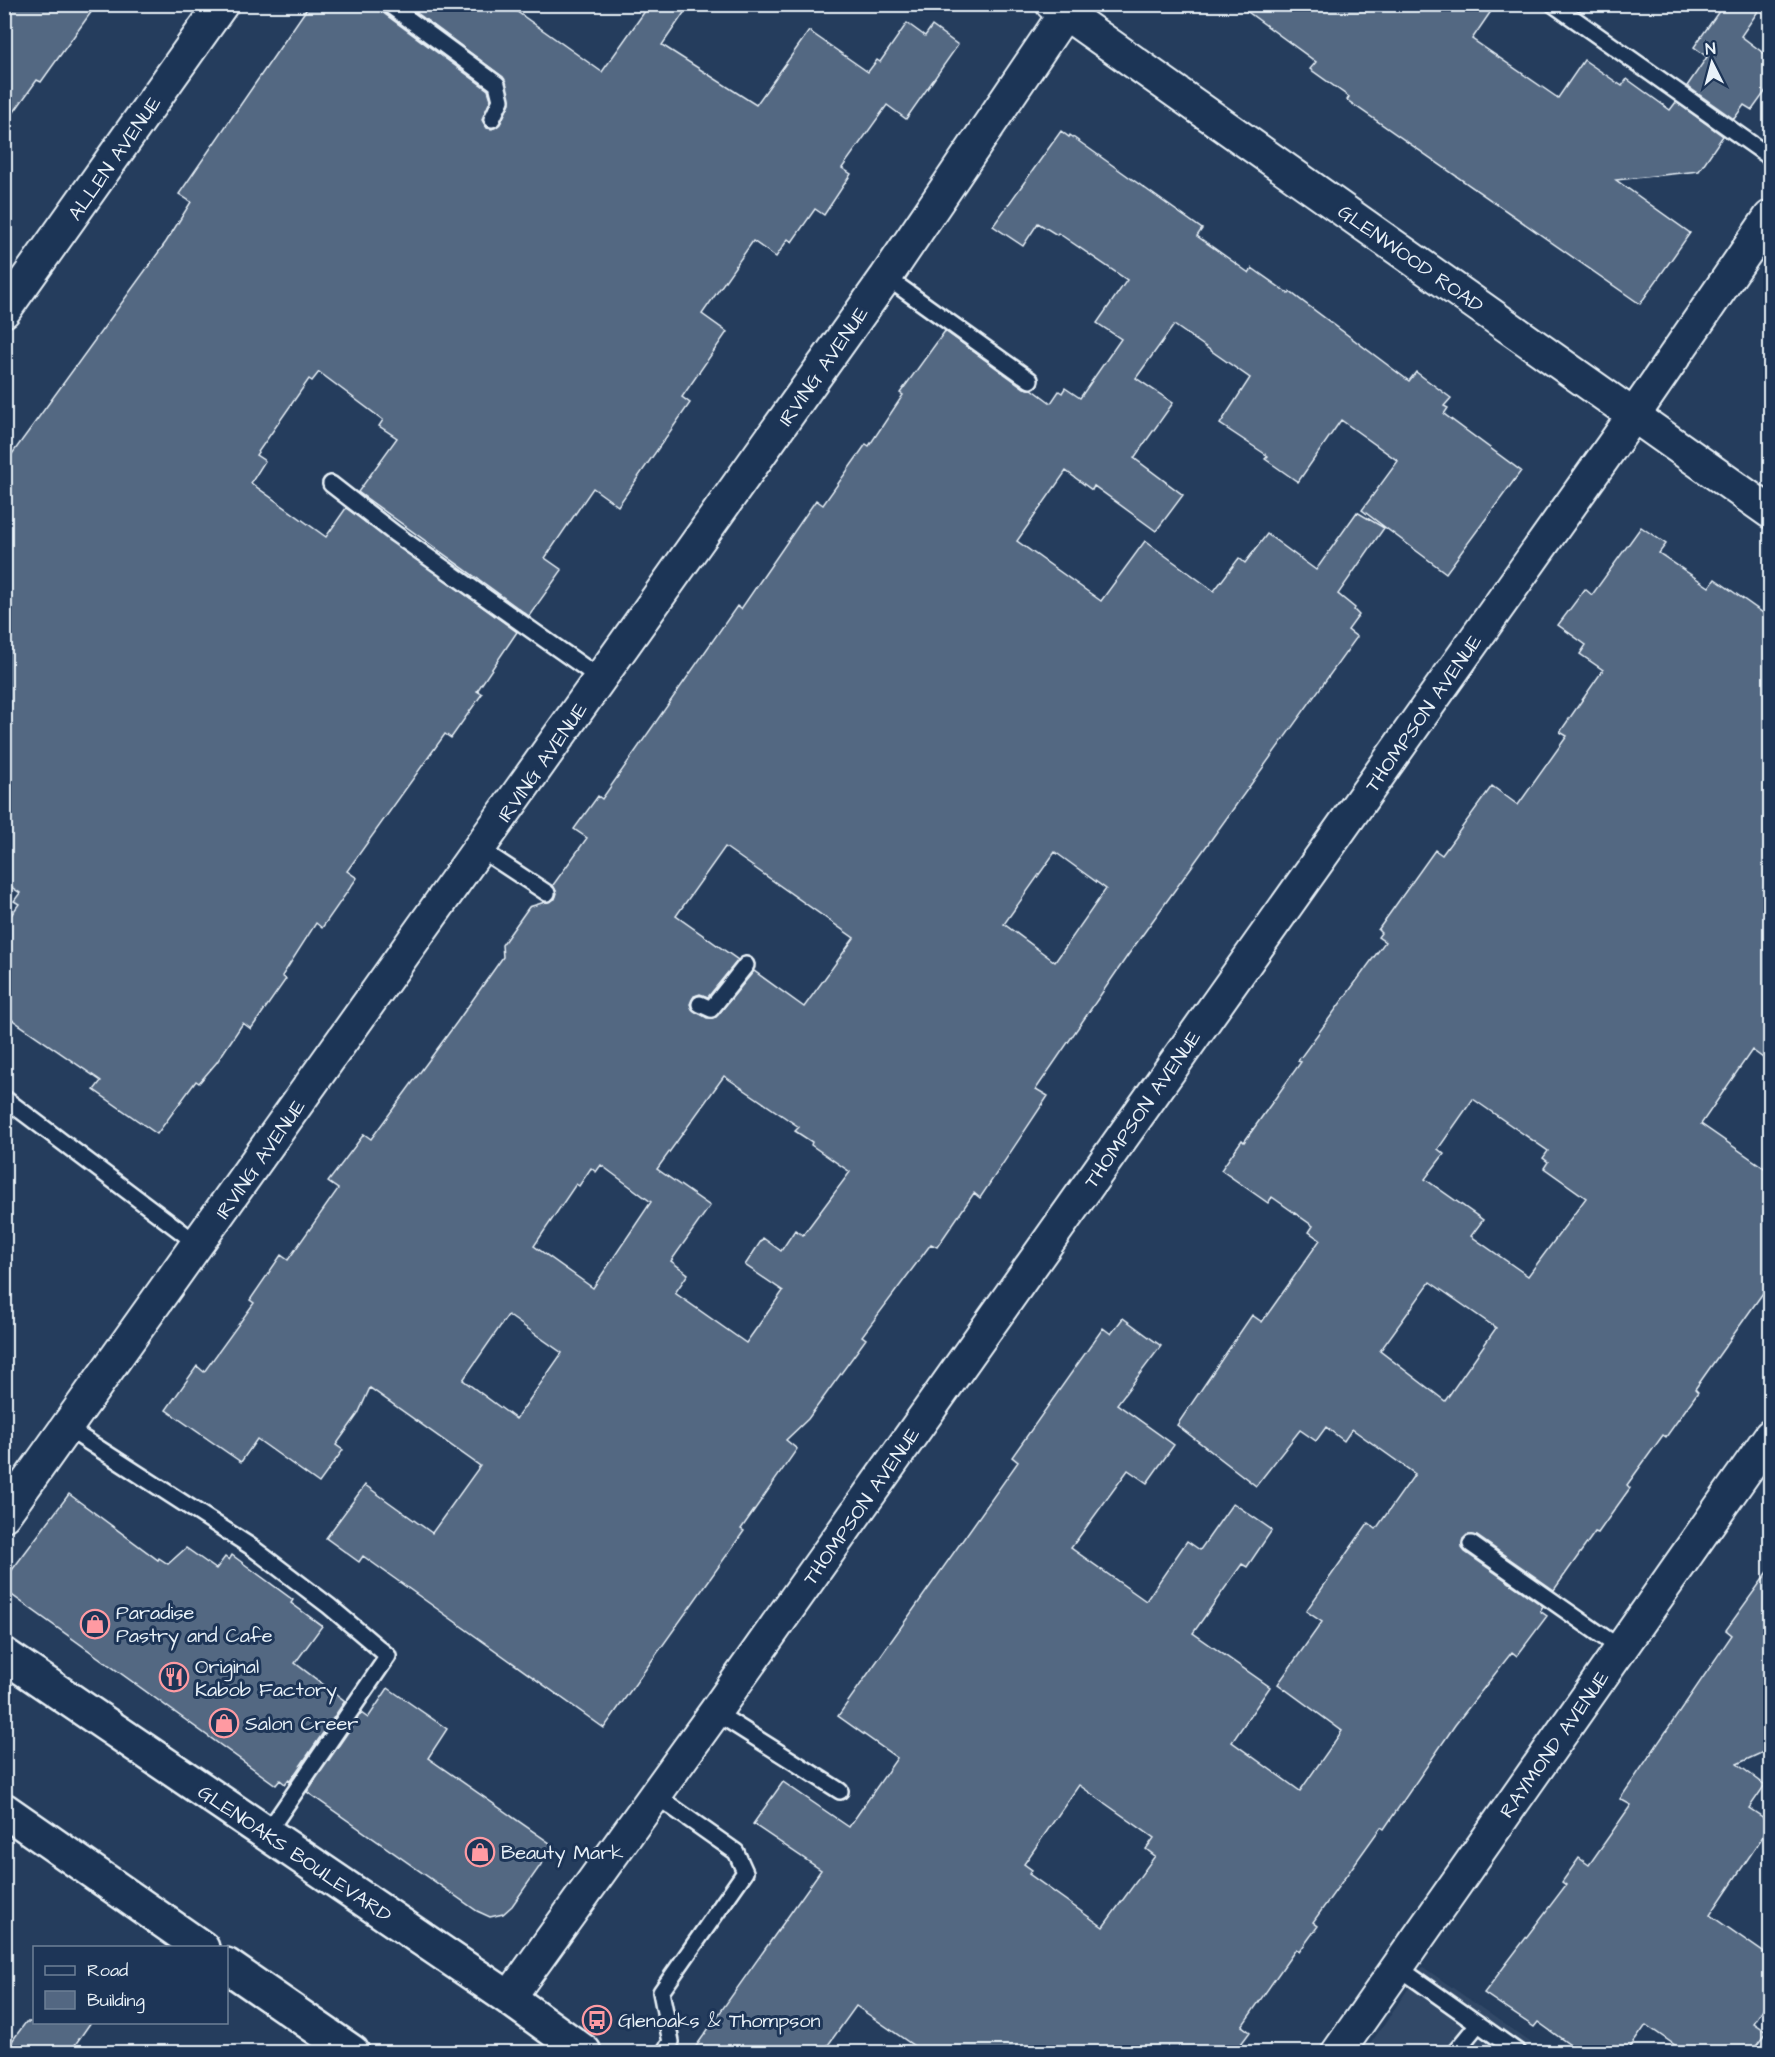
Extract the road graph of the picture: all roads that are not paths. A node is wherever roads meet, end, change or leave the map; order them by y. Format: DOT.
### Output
graph roads {
  1 [pos="222,4"];
  2 [pos="388,4"];
  3 [pos="1553,4"];
  4 [pos="1062,8"];
  5 [pos="492,119"];
  6 [pos="1770,157"];
  7 [pos="1770,218"];
  8 [pos="886,277"];
  9 [pos="4,311"];
  10 [pos="1030,380"];
  11 [pos="1634,416"];
  12 [pos="330,484"];
  13 [pos="1770,512"];
  14 [pos="601,679"];
  15 [pos="480,849"];
  16 [pos="547,893"];
  17 [pos="746,965"];
  18 [pos="700,1004"];
  19 [pos="4,1098"];
  20 [pos="199,1245"];
  21 [pos="67,1428"];
  22 [pos="1770,1436"];
  23 [pos="4,1515"];
  24 [pos="1471,1544"];
  25 [pos="1621,1649"];
  26 [pos="4,1655"];
  27 [pos="715,1712"];
  28 [pos="840,1791"];
  29 [pos="655,1795"];
  30 [pos="4,1810"];
  31 [pos="267,1833"];
  32 [pos="201,1946"];
  33 [pos="228,1966"];
  34 [pos="1398,1967"];
  35 [pos="509,1998"];
  36 [pos="1478,2024"];
  37 [pos="352,2052"];
  38 [pos="584,2052"];
  39 [pos="664,2052"];
  40 [pos="1338,2052"];
  41 [pos="1455,2052"];
  42 [pos="1518,2052"];
  1 -- 9 [label="street, ALLEN AVENUE"];
  2 -- 5 [label="lane"];
  3 -- 6 [label="lane"];
  4 -- 8 [label="street, IRVING AVENUE"];
  4 -- 11 [label="street, GLENWOOD ROAD"];
  7 -- 11 [label="street, THOMPSON AVENUE"];
  8 -- 10 [label="lane"];
  8 -- 14 [label="street, IRVING AVENUE"];
  11 -- 13 [label="street, GLENWOOD ROAD"];
  11 -- 27 [label="street, THOMPSON AVENUE"];
  12 -- 14 [label="lane"];
  14 -- 15 [label="street, IRVING AVENUE"];
  15 -- 16 [label="lane"];
  15 -- 20 [label="street, IRVING AVENUE"];
  17 -- 18 [label="lane"];
  19 -- 20 [label="lane"];
  20 -- 21 [label="street, IRVING AVENUE"];
  21 -- 23 [label="street, IRVING AVENUE"];
  21 -- 31 [label="lane"];
  22 -- 25 [label="street, RAYMOND AVENUE"];
  24 -- 25 [label="lane"];
  25 -- 34 [label="street, RAYMOND AVENUE"];
  26 -- 31 [label="main road, GLENOAKS BOULEVARD"];
  27 -- 28 [label="lane"];
  27 -- 29 [label="street, THOMPSON AVENUE"];
  29 -- 35 [label="street, THOMPSON AVENUE"];
  29 -- 39 [label="lane"];
  30 -- 32 [label="main road"];
  31 -- 35 [label="main road, GLENOAKS BOULEVARD"];
  33 -- 37 [label="main road"];
  34 -- 36 [label="lane"];
  34 -- 40 [label="street, RAYMOND AVENUE"];
  35 -- 38 [label="main road, GLENOAKS BOULEVARD"];
  36 -- 41 [label="lane"];
  36 -- 42 [label="lane"];
}
